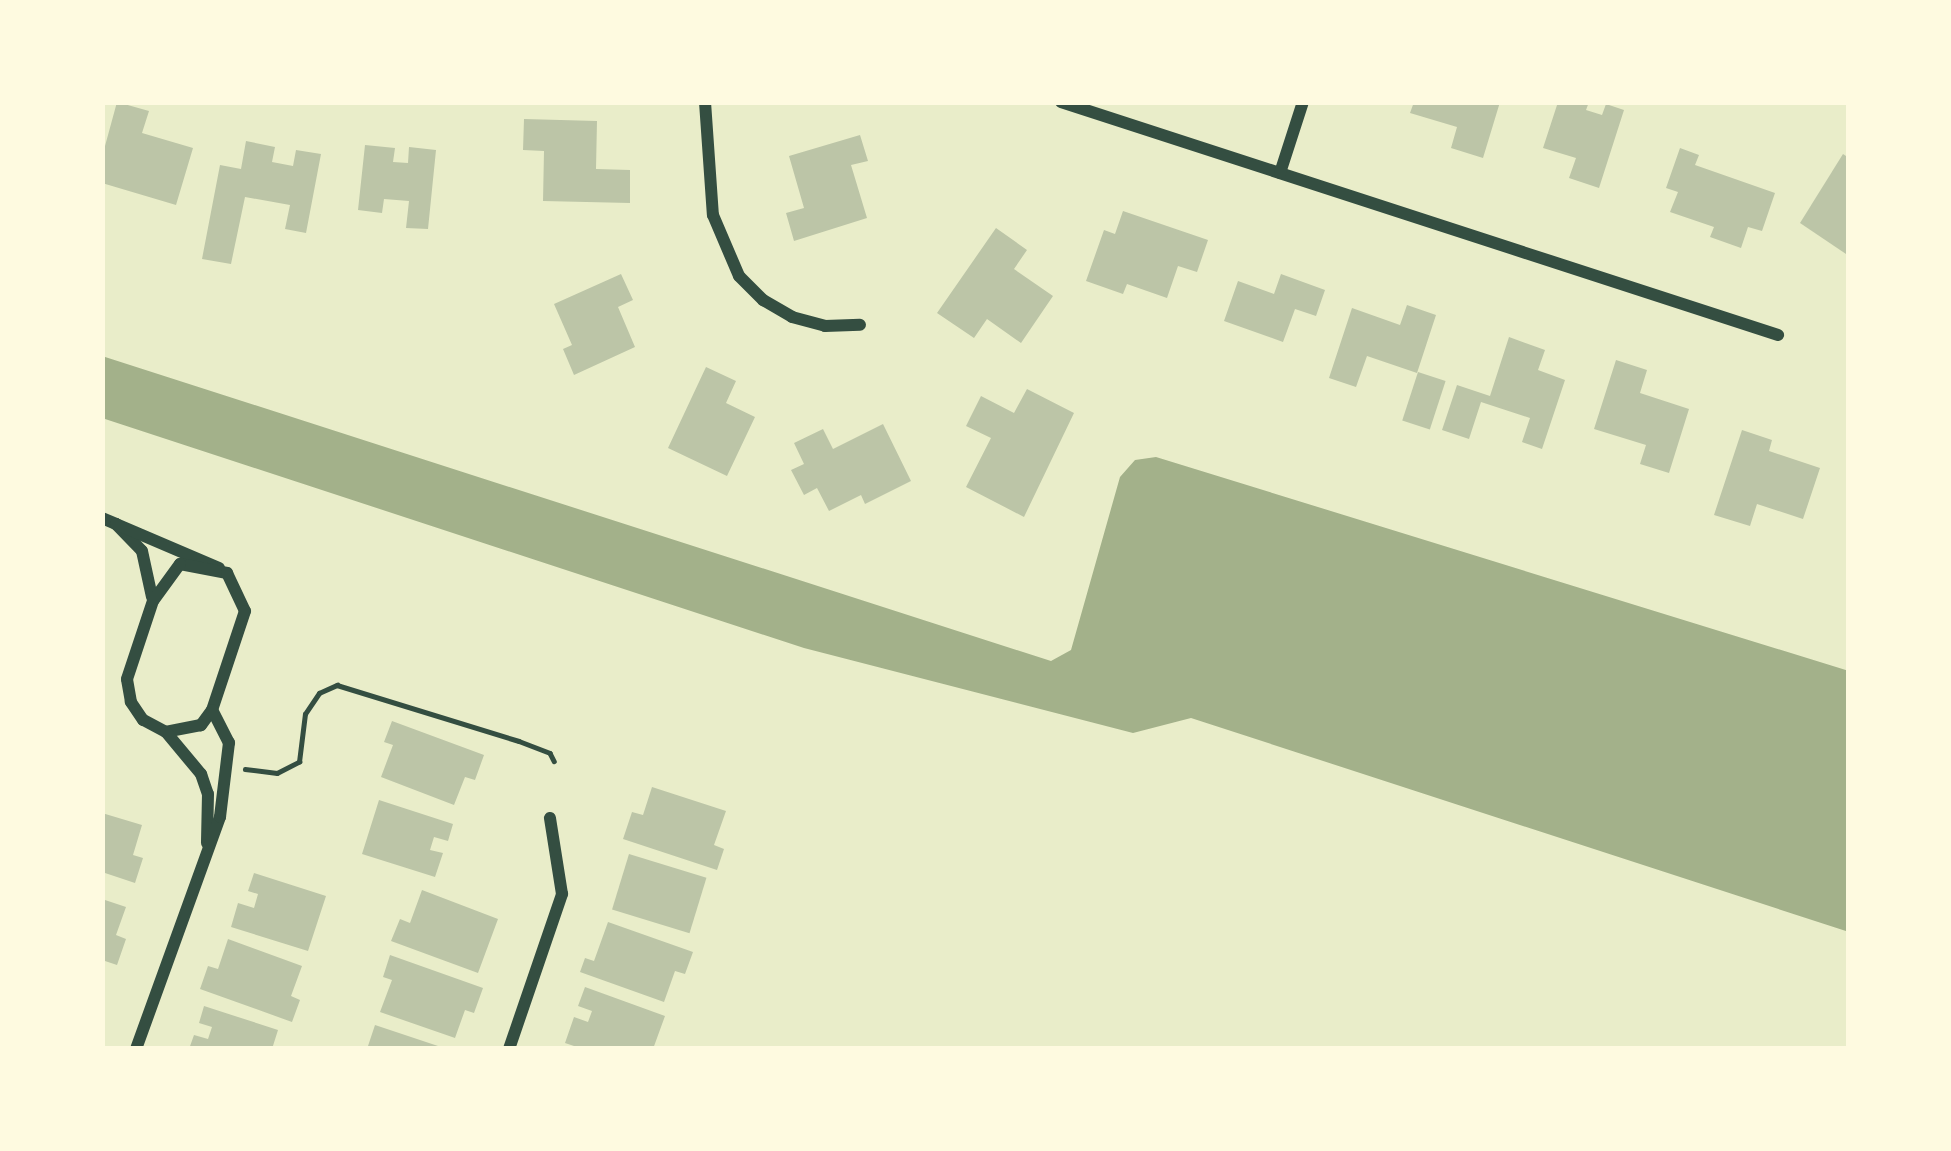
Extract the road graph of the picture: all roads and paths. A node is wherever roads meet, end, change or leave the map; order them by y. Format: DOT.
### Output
graph roads {
  1 [pos="705,102"];
  2 [pos="1061,102"];
  3 [pos="1303,102"];
  4 [pos="1280,173"];
  5 [pos="860,326"];
  6 [pos="1778,334"];
  7 [pos="102,518"];
  8 [pos="116,524"];
  9 [pos="227,573"];
  10 [pos="153,601"];
  11 [pos="212,710"];
  12 [pos="166,732"];
  13 [pos="554,761"];
  14 [pos="245,769"];
  15 [pos="550,818"];
  16 [pos="208,844"];
  17 [pos="136,1049"];
  18 [pos="509,1049"];
  1 -- 5 [label="street"];
  2 -- 4 [label="street"];
  3 -- 4 [label="street"];
  4 -- 6 [label="street"];
  7 -- 8 [label="street"];
  8 -- 9 [label="street"];
  8 -- 10 [label="street"];
  9 -- 10 [label="street"];
  9 -- 11 [label="street"];
  10 -- 12 [label="street"];
  11 -- 12 [label="street"];
  11 -- 16 [label="street"];
  12 -- 16 [label="street"];
  13 -- 14 [label="path"];
  15 -- 18 [label="street"];
  16 -- 17 [label="street"];
}
